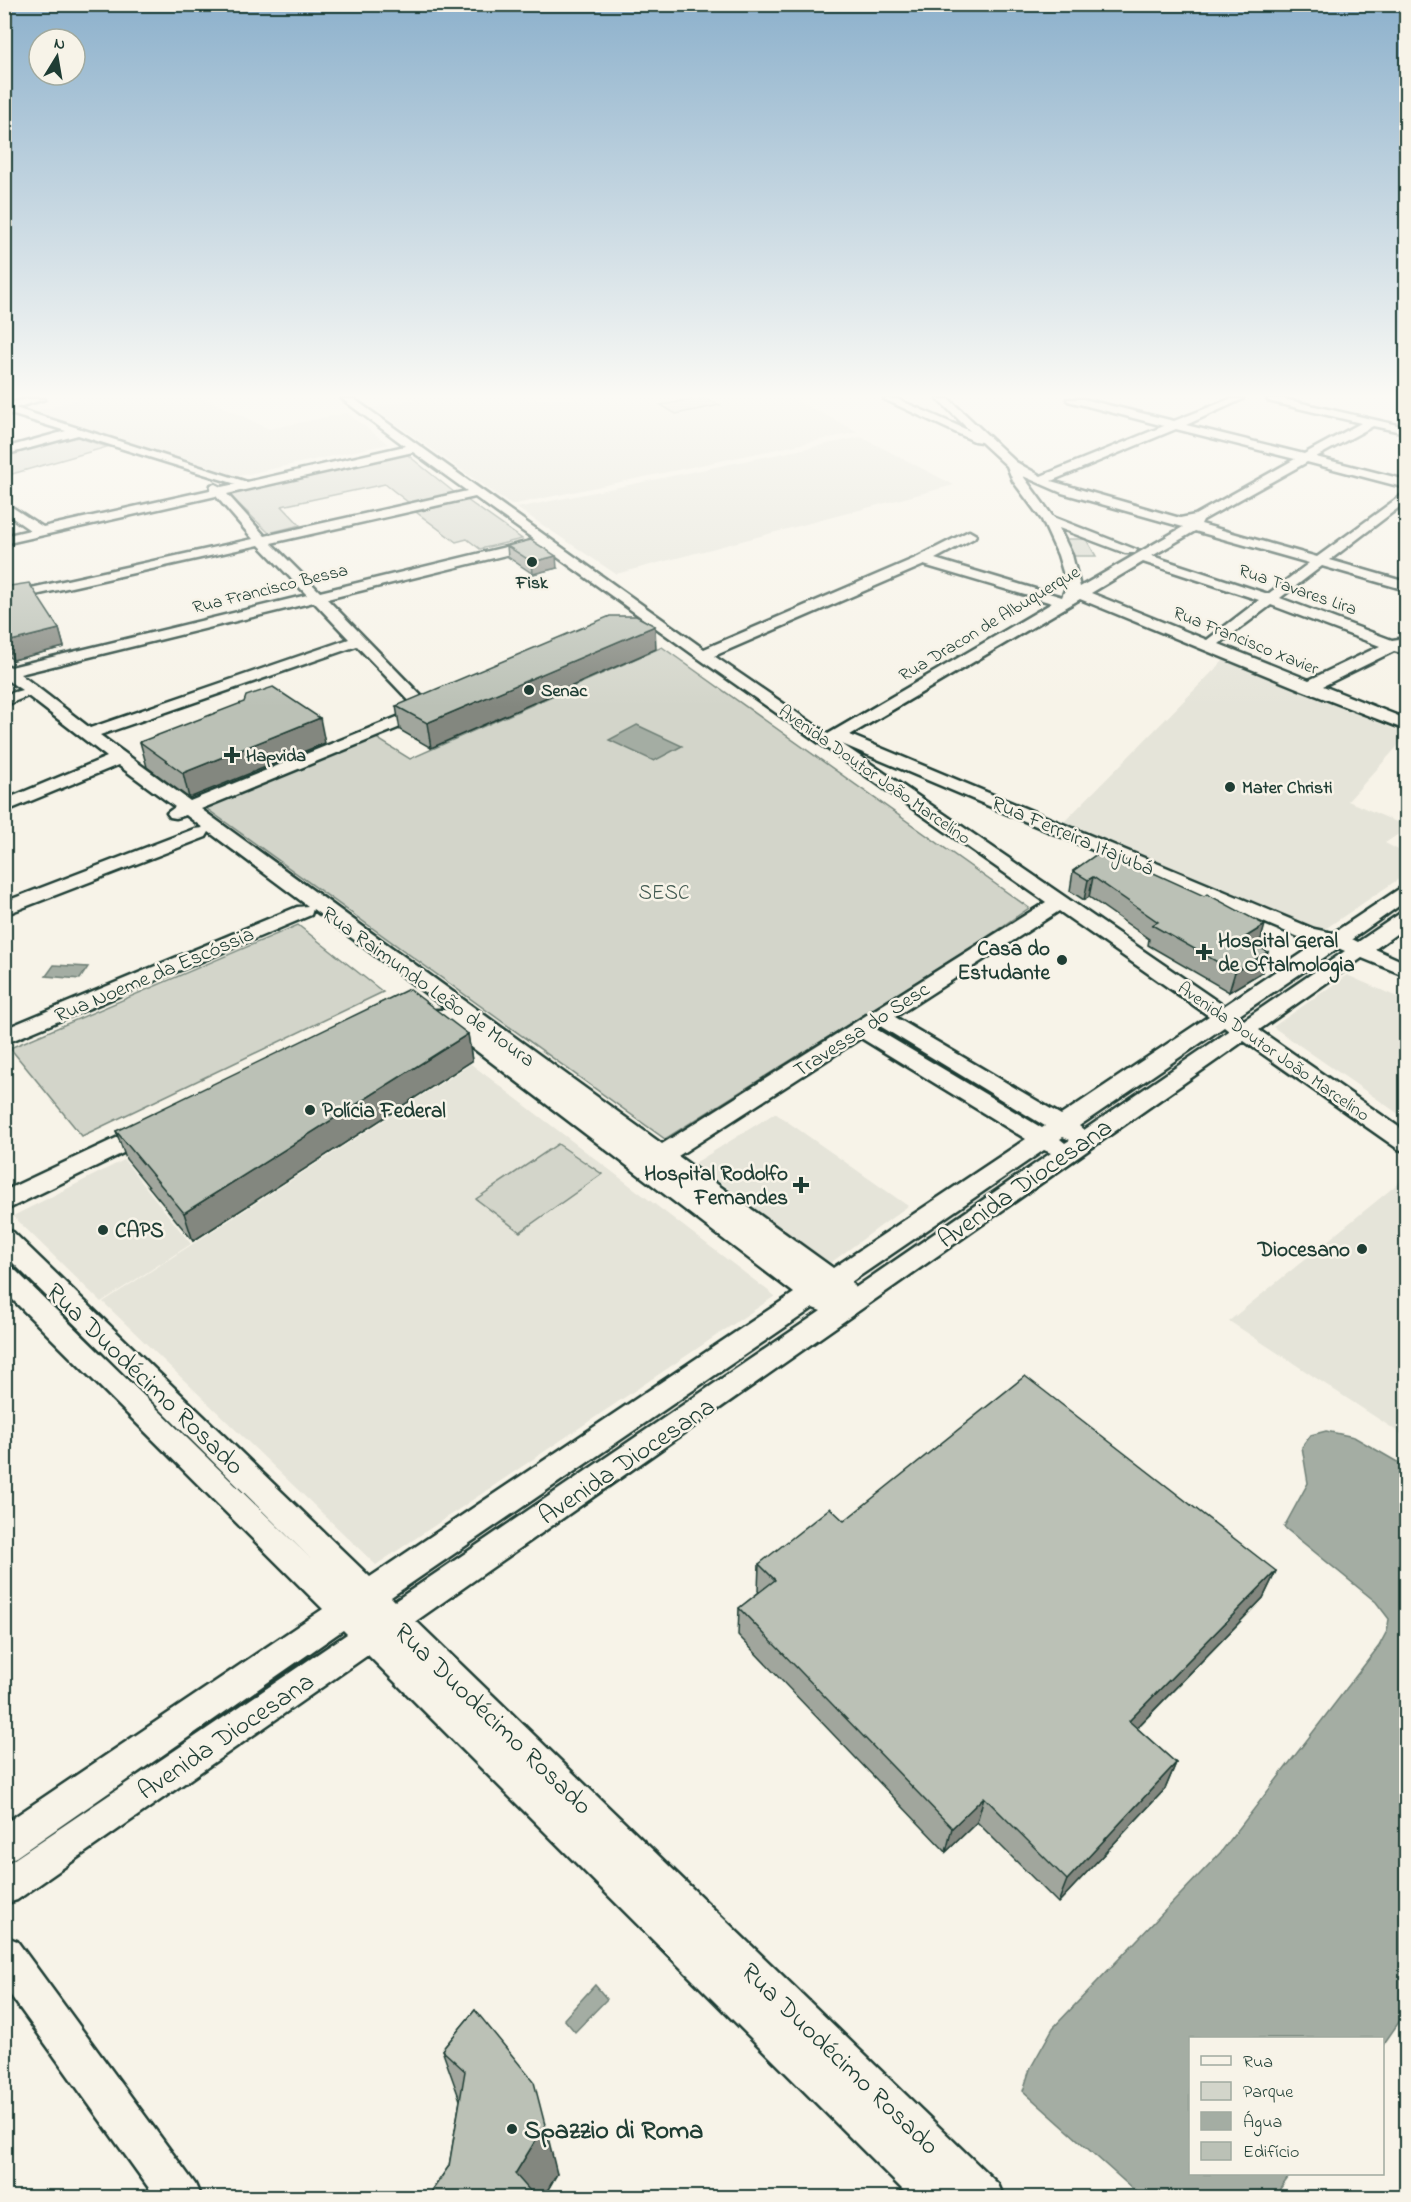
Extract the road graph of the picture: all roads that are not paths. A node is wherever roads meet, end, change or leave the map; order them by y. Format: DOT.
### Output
graph roads {
  1 [pos="165,502"];
  2 [pos="222,502"];
  3 [pos="437,502"];
  4 [pos="489,502"];
  5 [pos="1034,502"];
  6 [pos="1112,502"];
  7 [pos="1231,502"];
  8 [pos="1399,502"];
  9 [pos="4,506"];
  10 [pos="1048,520"];
  11 [pos="1178,521"];
  12 [pos="1196,522"];
  13 [pos="39,530"];
  14 [pos="969,535"];
  15 [pos="4,536"];
  16 [pos="4,540"];
  17 [pos="542,540"];
  18 [pos="257,541"];
  19 [pos="1136,553"];
  20 [pos="923,560"];
  21 [pos="1320,561"];
  22 [pos="1407,586"];
  23 [pos="1071,594"];
  24 [pos="311,596"];
  25 [pos="4,598"];
  26 [pos="1270,599"];
  27 [pos="651,616"];
  28 [pos="631,625"];
  29 [pos="352,643"];
  30 [pos="1403,644"];
  31 [pos="1209,646"];
  32 [pos="703,654"];
  33 [pos="7,680"];
  34 [pos="1308,687"];
  35 [pos="1407,725"];
  36 [pos="88,734"];
  37 [pos="833,739"];
  38 [pos="114,761"];
  39 [pos="4,807"];
  40 [pos="182,811"];
  41 [pos="201,833"];
  42 [pos="1407,893"];
  43 [pos="1060,902"];
  44 [pos="4,909"];
  45 [pos="304,911"];
  46 [pos="1407,918"];
  47 [pos="1331,944"];
  48 [pos="1353,955"];
  49 [pos="1407,970"];
  50 [pos="1407,985"];
  51 [pos="880,1017"];
  52 [pos="1234,1022"];
  53 [pos="861,1029"];
  54 [pos="4,1037"];
  55 [pos="164,1124"];
  56 [pos="1053,1132"];
  57 [pos="1407,1143"];
  58 [pos="1076,1146"];
  59 [pos="661,1156"];
  60 [pos="4,1202"];
  61 [pos="4,1238"];
  62 [pos="4,1275"];
  63 [pos="824,1287"];
  64 [pos="847,1306"];
  65 [pos="370,1615"];
  66 [pos="4,1845"];
  67 [pos="4,1887"];
  68 [pos="4,1954"];
  69 [pos="181,2198"];
  70 [pos="940,2198"];
  71 [pos="984,2198"];
  1 -- 13 [label="street"];
  2 -- 18 [label="street"];
  3 -- 18 [label="street"];
  4 -- 17 [label="street, Avenida Doutor João Marcelino"];
  5 -- 10 [label="street"];
  6 -- 11 [label="street"];
  7 -- 12 [label="street, Rua Dracon de Albuquerque"];
  8 -- 21 [label="street"];
  9 -- 13 [label="street"];
  10 -- 19 [label="street, Rua Tavares Lira"];
  10 -- 23 [label="street"];
  11 -- 12 [label="street"];
  11 -- 19 [label="street, Rua Dracon de Albuquerque"];
  12 -- 19 [label="street, Rua Dracon de Albuquerque"];
  12 -- 21 [label="street"];
  13 -- 15 [label="street"];
  13 -- 16 [label="street"];
  14 -- 20 [label="street"];
  17 -- 24 [label="street, Rua Francisco Bessa"];
  17 -- 27 [label="street, Avenida Doutor João Marcelino"];
  18 -- 24 [label="street"];
  18 -- 25 [label="street"];
  19 -- 23 [label="street, Rua Dracon de Albuquerque"];
  19 -- 26 [label="street, Rua Tavares Lira"];
  20 -- 23 [label="street, Rua Francisco Xavier"];
  20 -- 32 [label="street"];
  21 -- 22 [label="street"];
  21 -- 26 [label="street"];
  23 -- 31 [label="street, Rua Francisco Xavier"];
  23 -- 37 [label="street, Rua Dracon de Albuquerque"];
  24 -- 29 [label="street"];
  24 -- 33 [label="street, Rua Francisco Bessa"];
  26 -- 30 [label="street, Rua Tavares Lira"];
  26 -- 31 [label="street"];
  27 -- 28 [label="street"];
  27 -- 32 [label="street, Avenida Doutor João Marcelino"];
  29 -- 36 [label="street"];
  29 -- 40 [label="street"];
  30 -- 34 [label="street"];
  31 -- 34 [label="street, Rua Francisco Xavier"];
  32 -- 37 [label="street, Avenida Doutor João Marcelino"];
  33 -- 36 [label="street, Rua Raimundo Leão de Moura"];
  33 -- 38 [label="street, Rua Raimundo Leão de Moura"];
  34 -- 35 [label="street, Rua Francisco Xavier"];
  36 -- 38 [label="street, Rua Raimundo Leão de Moura"];
  37 -- 43 [label="street, Avenida Doutor João Marcelino"];
  37 -- 47 [label="street, Rua Ferreira Itajubá"];
  38 -- 39 [label="street"];
  38 -- 40 [label="street, Rua Raimundo Leão de Moura"];
  40 -- 41 [label="street, Rua Raimundo Leão de Moura"];
  40 -- 59 [label="street, Rua Raimundo Leão de Moura"];
  41 -- 44 [label="street"];
  41 -- 45 [label="street, Rua Raimundo Leão de Moura"];
  42 -- 47 [label="street"];
  43 -- 51 [label="street, Travessa do Sesc"];
  43 -- 52 [label="street, Avenida Doutor João Marcelino"];
  45 -- 54 [label="street, Rua Noeme da Escóssia"];
  45 -- 63 [label="street, Rua Raimundo Leão de Moura"];
  46 -- 48 [label="street"];
  47 -- 48 [label="street, Rua Ferreira Itajubá"];
  47 -- 52 [label="street"];
  48 -- 49 [label="street, Rua Ferreira Itajubá"];
  48 -- 50 [label="street, Rua Ferreira Itajubá"];
  48 -- 52 [label="street"];
  51 -- 53 [label="street, Travessa do Sesc"];
  51 -- 56 [label="street"];
  52 -- 56 [label="street, Avenida Diocesana"];
  52 -- 57 [label="street, Avenida Doutor João Marcelino"];
  52 -- 58 [label="street, Avenida Diocesana"];
  53 -- 56 [label="street"];
  53 -- 59 [label="street, Travessa do Sesc"];
  55 -- 60 [label="street"];
  56 -- 58 [label="street"];
  56 -- 63 [label="street, Avenida Diocesana"];
  58 -- 64 [label="street, Avenida Diocesana"];
  59 -- 63 [label="street, Rua Raimundo Leão de Moura"];
  61 -- 65 [label="street, Rua Duodécimo Rosado"];
  62 -- 65 [label="street, Rua Duodécimo Rosado"];
  63 -- 64 [label="street, Rua Raimundo Leão de Moura"];
  63 -- 65 [label="street, Avenida Diocesana"];
  64 -- 65 [label="street, Avenida Diocesana"];
  65 -- 66 [label="street, Avenida Diocesana"];
  65 -- 67 [label="street, Avenida Diocesana"];
  65 -- 70 [label="street, Rua Duodécimo Rosado"];
  65 -- 71 [label="street, Rua Duodécimo Rosado"];
  68 -- 69 [label="street"];
}
